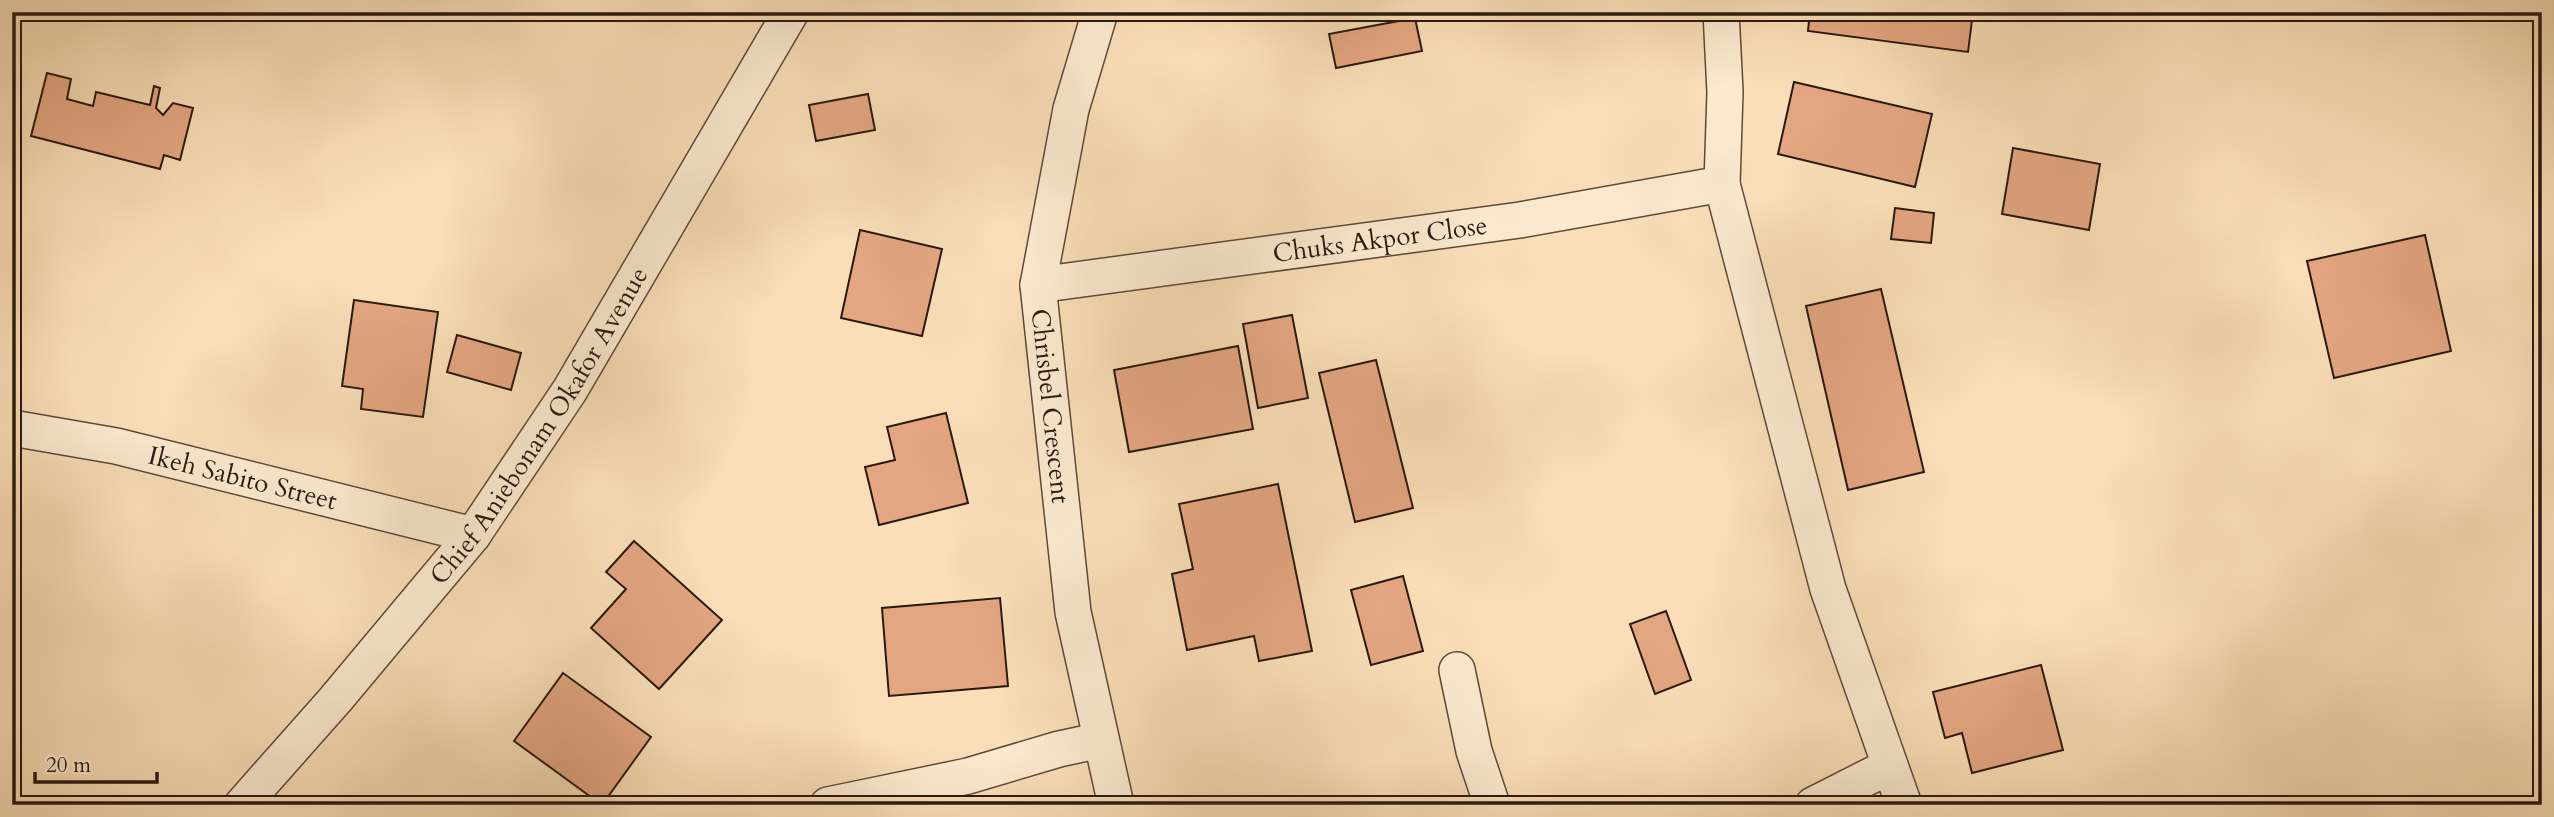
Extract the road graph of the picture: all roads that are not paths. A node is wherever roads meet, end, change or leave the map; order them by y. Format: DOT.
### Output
graph roads {
  1 [pos="791,12"];
  2 [pos="1100,12"];
  3 [pos="1721,12"];
  4 [pos="1722,184"];
  5 [pos="1038,285"];
  6 [pos="12,428"];
  7 [pos="473,535"];
  8 [pos="1457,670"];
  9 [pos="1101,740"];
  10 [pos="1890,766"];
  11 [pos="242,805"];
  12 [pos="828,805"];
  13 [pos="1116,805"];
  14 [pos="1492,805"];
  15 [pos="1813,805"];
  16 [pos="1904,805"];
  1 -- 7 [label="street, Chief Aniebonam Okafor Avenue"];
  2 -- 5 [label="street, Chrisbel Crescent"];
  3 -- 4 [label="street"];
  4 -- 5 [label="street, Chuks Akpor Close"];
  4 -- 10 [label="street"];
  5 -- 9 [label="street, Chrisbel Crescent"];
  6 -- 7 [label="street, Ikeh Sabito Street"];
  7 -- 11 [label="street, Chief Aniebonam Okafor Avenue"];
  8 -- 14 [label="street"];
  9 -- 12 [label="street"];
  9 -- 13 [label="street, Chrisbel Crescent"];
  10 -- 15 [label="street"];
  10 -- 16 [label="street"];
}
